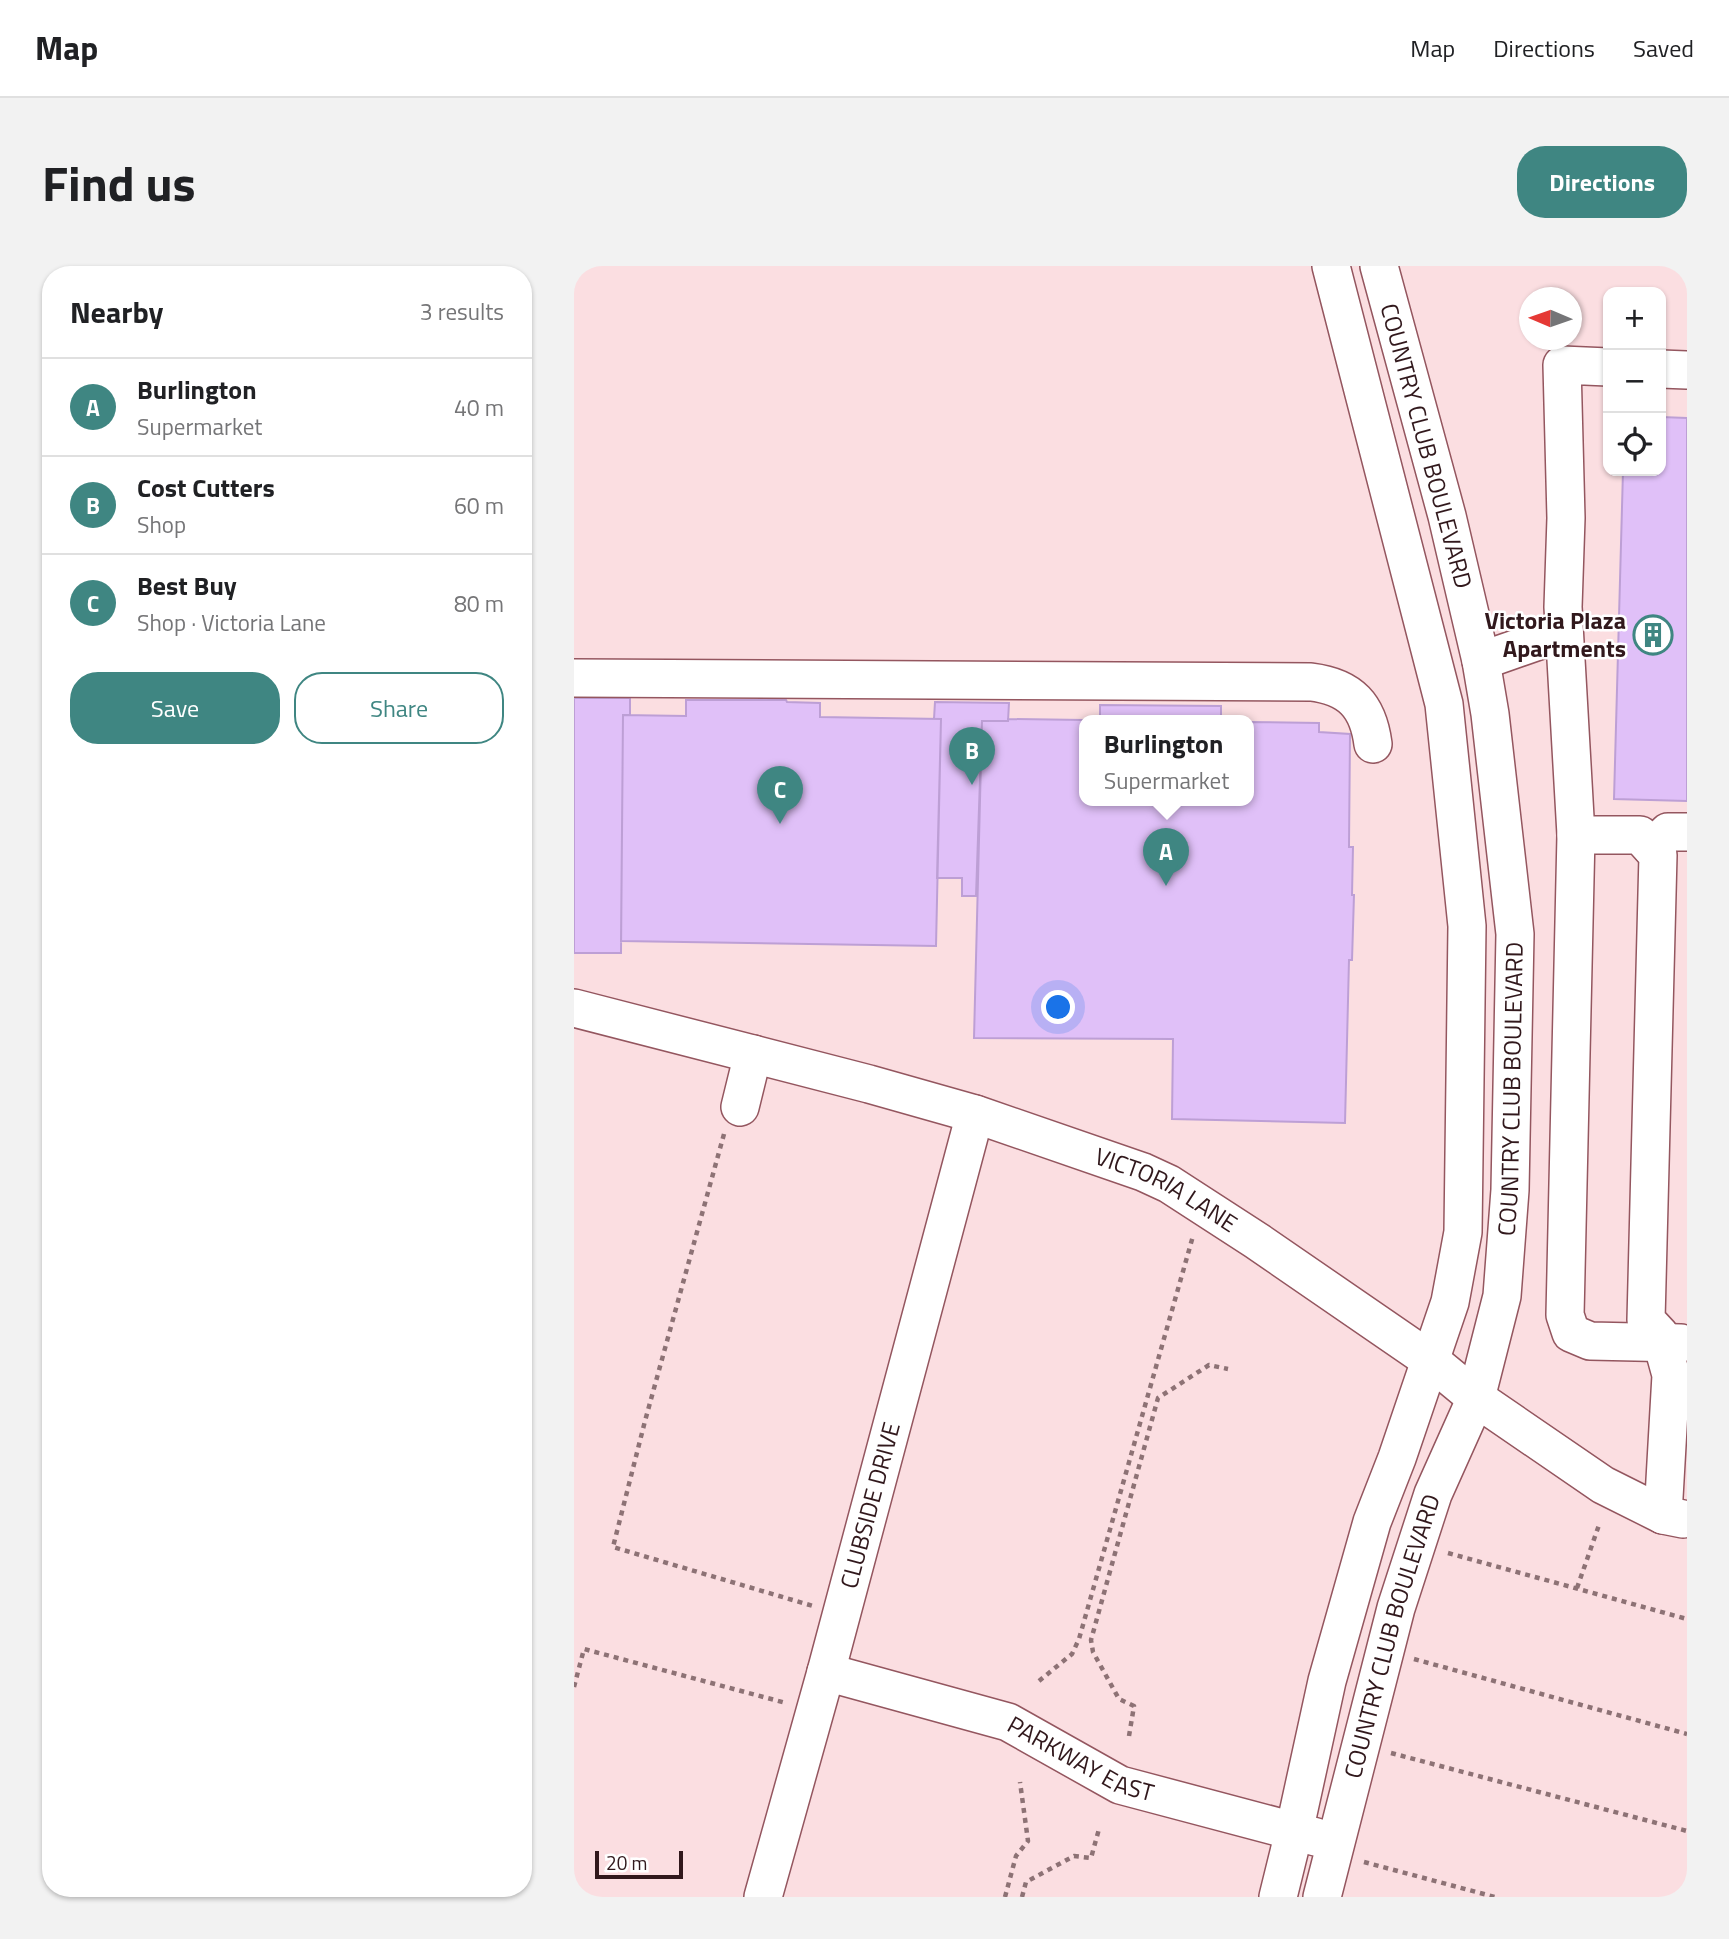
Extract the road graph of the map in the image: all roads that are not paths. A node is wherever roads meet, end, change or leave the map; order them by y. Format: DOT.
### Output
graph roads {
  1 [pos="1331,266"];
  2 [pos="1379,266"];
  3 [pos="1603,367"];
  4 [pos="1666,369"];
  5 [pos="1687,370"];
  6 [pos="1564,632"];
  7 [pos="1481,662"];
  8 [pos="574,678"];
  9 [pos="1373,744"];
  10 [pos="1687,832"];
  11 [pos="1576,835"];
  12 [pos="1652,848"];
  13 [pos="575,1008"];
  14 [pos="752,1054"];
  15 [pos="740,1107"];
  16 [pos="975,1114"];
  17 [pos="1675,1343"];
  18 [pos="1430,1360"];
  19 [pos="1476,1398"];
  20 [pos="1675,1518"];
  21 [pos="826,1672"];
  22 [pos="1294,1832"];
  23 [pos="1348,1851"];
  24 [pos="763,1897"];
  25 [pos="1278,1897"];
  26 [pos="1322,1897"];
  1 -- 18 [label="street, COUNTRY CLUB BOULEVARD"];
  2 -- 7 [label="street, COUNTRY CLUB BOULEVARD"];
  3 -- 6 [label="street"];
  4 -- 5 [label="street"];
  6 -- 7 [label="street"];
  6 -- 11 [label="street"];
  7 -- 19 [label="street, COUNTRY CLUB BOULEVARD"];
  8 -- 9 [label="street"];
  10 -- 12 [label="street"];
  11 -- 12 [label="street"];
  11 -- 17 [label="street"];
  12 -- 17 [label="street"];
  13 -- 14 [label="street, VICTORIA LANE"];
  14 -- 15 [label="street"];
  14 -- 16 [label="street, VICTORIA LANE"];
  16 -- 18 [label="street, VICTORIA LANE"];
  16 -- 21 [label="street, CLUBSIDE DRIVE"];
  17 -- 20 [label="street"];
  18 -- 19 [label="street, VICTORIA LANE"];
  18 -- 22 [label="street, COUNTRY CLUB BOULEVARD"];
  19 -- 20 [label="street, VICTORIA LANE"];
  19 -- 23 [label="street, COUNTRY CLUB BOULEVARD"];
  21 -- 22 [label="street, PARKWAY EAST"];
  21 -- 24 [label="street, CLUBSIDE DRIVE"];
  22 -- 23 [label="street, PARKWAY EAST"];
  22 -- 25 [label="street, COUNTRY CLUB BOULEVARD"];
  23 -- 26 [label="street, COUNTRY CLUB BOULEVARD"];
}
